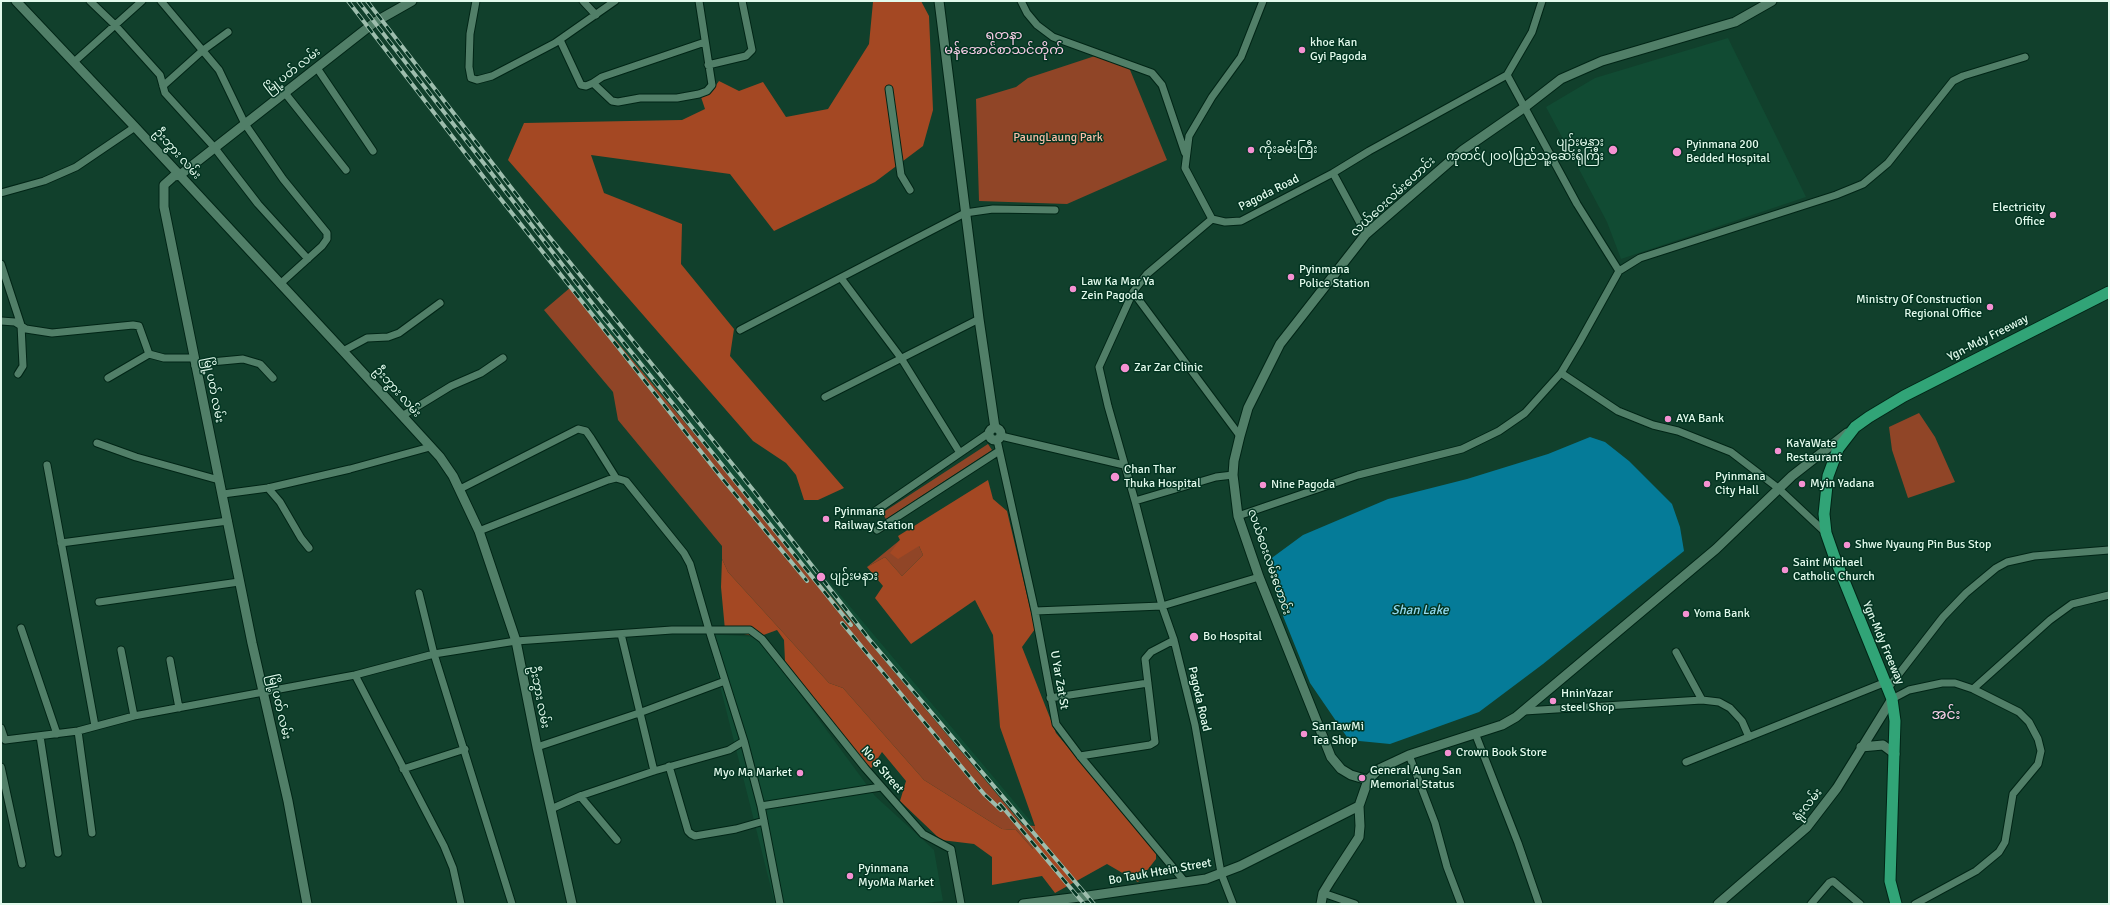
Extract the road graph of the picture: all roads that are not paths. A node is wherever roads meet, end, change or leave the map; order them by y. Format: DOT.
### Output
graph roads {
  1 [pos="16,1"];
  2 [pos="90,1"];
  3 [pos="142,1"];
  4 [pos="161,1"];
  5 [pos="412,1"];
  6 [pos="476,1"];
  7 [pos="583,1"];
  8 [pos="615,1"];
  9 [pos="699,1"];
  10 [pos="742,1"];
  11 [pos="939,1"];
  12 [pos="1021,1"];
  13 [pos="1263,1"];
  14 [pos="1542,1"];
  15 [pos="1772,1"];
  16 [pos="596,15"];
  17 [pos="115,24"];
  18 [pos="228,32"];
  19 [pos="560,40"];
  20 [pos="705,42"];
  21 [pos="202,51"];
  22 [pos="2025,57"];
  23 [pos="74,62"];
  24 [pos="708,65"];
  25 [pos="317,68"];
  26 [pos="1507,75"];
  27 [pos="593,83"];
  28 [pos="163,86"];
  29 [pos="889,89"];
  30 [pos="285,93"];
  31 [pos="1525,107"];
  32 [pos="245,124"];
  33 [pos="135,127"];
  34 [pos="214,147"];
  35 [pos="373,151"];
  36 [pos="1185,155"];
  37 [pos="346,170"];
  38 [pos="1333,173"];
  39 [pos="180,176"];
  40 [pos="910,190"];
  41 [pos="1,193"];
  42 [pos="1055,210"];
  43 [pos="965,213"];
  44 [pos="1212,218"];
  45 [pos="1366,234"];
  46 [pos="308,259"];
  47 [pos="1,264"];
  48 [pos="1619,271"];
  49 [pos="841,278"];
  50 [pos="280,284"];
  51 [pos="1133,292"];
  52 [pos="2109,292"];
  53 [pos="440,303"];
  54 [pos="979,319"];
  55 [pos="1,321"];
  56 [pos="20,325"];
  57 [pos="740,330"];
  58 [pos="343,351"];
  59 [pos="149,354"];
  60 [pos="503,358"];
  61 [pos="901,358"];
  62 [pos="195,362"];
  63 [pos="1560,373"];
  64 [pos="18,374"];
  65 [pos="108,378"];
  66 [pos="273,378"];
  67 [pos="825,397"];
  68 [pos="402,416"];
  69 [pos="1855,427"];
  70 [pos="992,430"];
  71 [pos="1240,436"];
  72 [pos="999,438"];
  73 [pos="98,443"];
  74 [pos="430,447"];
  75 [pos="999,451"];
  76 [pos="960,453"];
  77 [pos="47,465"];
  78 [pos="1124,465"];
  79 [pos="1233,475"];
  80 [pos="616,478"];
  81 [pos="219,480"];
  82 [pos="268,488"];
  83 [pos="1778,488"];
  84 [pos="460,489"];
  85 [pos="223,494"];
  86 [pos="1135,501"];
  87 [pos="874,512"];
  88 [pos="1238,516"];
  89 [pos="228,521"];
  90 [pos="877,530"];
  91 [pos="479,531"];
  92 [pos="1826,533"];
  93 [pos="60,542"];
  94 [pos="309,548"];
  95 [pos="2109,550"];
  96 [pos="1259,576"];
  97 [pos="239,582"];
  98 [pos="419,593"];
  99 [pos="2109,595"];
  100 [pos="99,602"];
  101 [pos="1162,606"];
  102 [pos="1036,611"];
  103 [pos="21,628"];
  104 [pos="709,630"];
  105 [pos="620,634"];
  106 [pos="1174,640"];
  107 [pos="516,641"];
  108 [pos="121,650"];
  109 [pos="1676,652"];
  110 [pos="434,654"];
  111 [pos="170,660"];
  112 [pos="355,675"];
  113 [pos="725,681"];
  114 [pos="1148,683"];
  115 [pos="1887,685"];
  116 [pos="1973,689"];
  117 [pos="263,692"];
  118 [pos="1050,698"];
  119 [pos="1702,700"];
  120 [pos="1892,700"];
  121 [pos="179,708"];
  122 [pos="1524,711"];
  123 [pos="639,713"];
  124 [pos="134,716"];
  125 [pos="95,726"];
  126 [pos="1,728"];
  127 [pos="78,731"];
  128 [pos="1475,733"];
  129 [pos="57,734"];
  130 [pos="40,736"];
  131 [pos="1749,737"];
  132 [pos="744,741"];
  133 [pos="3,742"];
  134 [pos="537,747"];
  135 [pos="1861,747"];
  136 [pos="464,749"];
  137 [pos="1895,754"];
  138 [pos="1409,755"];
  139 [pos="1080,756"];
  140 [pos="1686,762"];
  141 [pos="669,766"];
  142 [pos="1,767"];
  143 [pos="403,769"];
  144 [pos="654,771"];
  145 [pos="1368,780"];
  146 [pos="881,787"];
  147 [pos="580,796"];
  148 [pos="761,806"];
  149 [pos="1359,806"];
  150 [pos="551,809"];
  151 [pos="764,821"];
  152 [pos="92,832"];
  153 [pos="616,840"];
  154 [pos="58,853"];
  155 [pos="22,864"];
  156 [pos="1221,873"];
  157 [pos="1185,882"];
  158 [pos="1324,892"];
  159 [pos="1856,903"];
  160 [pos="307,904"];
  161 [pos="461,904"];
  162 [pos="512,904"];
  163 [pos="572,904"];
  164 [pos="780,904"];
  165 [pos="961,904"];
  166 [pos="1023,904"];
  167 [pos="1233,904"];
  168 [pos="1322,904"];
  169 [pos="1355,904"];
  170 [pos="1461,904"];
  171 [pos="1538,904"];
  172 [pos="1718,904"];
  173 [pos="1811,904"];
  174 [pos="1896,904"];
  175 [pos="1916,904"];
  1 -- 23 [label="street, ဦးဘွား လမ်း"];
  2 -- 17 [label="street"];
  3 -- 17 [label="street"];
  4 -- 21 [label="street"];
  5 -- 25 [label="street, မြို့ပတ် လမ်း"];
  6 -- 19 [label="street"];
  7 -- 16 [label="street"];
  8 -- 16 [label="street"];
  9 -- 20 [label="street"];
  10 -- 24 [label="street"];
  11 -- 43 [label="street"];
  12 -- 36 [label="street"];
  13 -- 36 [label="street"];
  14 -- 26 [label="street"];
  15 -- 31 [label="street, လယ်ဝေးလမ်းဟောင်း"];
  16 -- 19 [label="street"];
  17 -- 23 [label="street"];
  17 -- 28 [label="street"];
  18 -- 21 [label="street"];
  19 -- 27 [label="street"];
  20 -- 24 [label="street"];
  20 -- 27 [label="street"];
  21 -- 28 [label="street"];
  21 -- 32 [label="street"];
  22 -- 48 [label="street"];
  23 -- 33 [label="street, ဦးဘွား လမ်း"];
  24 -- 27 [label="street"];
  25 -- 30 [label="street, မြို့ပတ် လမ်း"];
  25 -- 35 [label="street"];
  26 -- 31 [label="street"];
  26 -- 38 [label="street, Pagoda Road"];
  28 -- 34 [label="street"];
  29 -- 40 [label="street"];
  30 -- 32 [label="street, မြို့ပတ် လမ်း"];
  30 -- 37 [label="street"];
  31 -- 45 [label="street, လယ်ဝေးလမ်းဟောင်း"];
  31 -- 48 [label="street"];
  32 -- 34 [label="street, မြို့ပတ် လမ်း"];
  32 -- 46 [label="street"];
  33 -- 39 [label="street, ဦးဘွား လမ်း"];
  33 -- 41 [label="street"];
  34 -- 39 [label="street, မြို့ပတ် လမ်း"];
  34 -- 46 [label="street"];
  36 -- 44 [label="street"];
  38 -- 44 [label="street, Pagoda Road"];
  38 -- 45 [label="street"];
  39 -- 50 [label="street, ဦးဘွား လမ်း"];
  39 -- 62 [label="street, မြို့ပတ် လမ်း"];
  42 -- 43 [label="street"];
  43 -- 49 [label="street"];
  43 -- 54 [label="street"];
  44 -- 51 [label="street, Pagoda Road"];
  45 -- 71 [label="street, လယ်ဝေးလမ်းဟောင်း"];
  46 -- 50 [label="street"];
  47 -- 56 [label="street"];
  48 -- 63 [label="street"];
  49 -- 57 [label="street"];
  49 -- 61 [label="street"];
  50 -- 58 [label="street, ဦးဘွား လမ်း"];
  51 -- 71 [label="street"];
  51 -- 78 [label="street, Pagoda Road"];
  52 -- 69 [label="main road, Ygn-Mdy Freeway"];
  53 -- 58 [label="street"];
  54 -- 61 [label="street"];
  54 -- 70 [label="street"];
  55 -- 56 [label="street"];
  56 -- 59 [label="street"];
  56 -- 64 [label="street"];
  58 -- 68 [label="street, ဦးဘွား လမ်း"];
  59 -- 62 [label="street"];
  59 -- 65 [label="street"];
  60 -- 68 [label="street"];
  61 -- 67 [label="street"];
  61 -- 76 [label="street"];
  62 -- 66 [label="street"];
  62 -- 81 [label="street, မြို့ပတ် လမ်း"];
  63 -- 83 [label="street"];
  63 -- 88 [label="street"];
  68 -- 74 [label="street, ဦးဘွား လမ်း"];
  69 -- 83 [label="street"];
  69 -- 92 [label="main road, Ygn-Mdy Freeway"];
  70 -- 72 [label="street"];
  70 -- 76 [label="street"];
  71 -- 79 [label="street, လယ်ဝေးလမ်းဟောင်း"];
  72 -- 75 [label="street, U Yar Zat St"];
  72 -- 78 [label="street"];
  73 -- 81 [label="street"];
  74 -- 82 [label="street"];
  74 -- 84 [label="street, ဦးဘွား လမ်း"];
  75 -- 90 [label="street"];
  75 -- 102 [label="street, U Yar Zat St"];
  76 -- 87 [label="street"];
  77 -- 93 [label="street"];
  78 -- 86 [label="street, Pagoda Road"];
  79 -- 86 [label="street"];
  79 -- 88 [label="street, လယ်ဝေးလမ်းဟောင်း"];
  80 -- 84 [label="street"];
  80 -- 91 [label="street"];
  80 -- 104 [label="street"];
  81 -- 85 [label="street, မြို့ပတ် လမ်း"];
  82 -- 85 [label="street"];
  82 -- 94 [label="street"];
  83 -- 92 [label="street"];
  83 -- 122 [label="street"];
  84 -- 91 [label="street, ဦးဘွား လမ်း"];
  85 -- 89 [label="street, မြို့ပတ် လမ်း"];
  86 -- 101 [label="street, Pagoda Road"];
  88 -- 96 [label="street, လယ်ဝေးလမ်းဟောင်း"];
  89 -- 93 [label="street"];
  89 -- 97 [label="street, မြို့ပတ် လမ်း"];
  91 -- 107 [label="street, ဦးဘွား လမ်း"];
  92 -- 115 [label="main road, Ygn-Mdy Freeway"];
  93 -- 125 [label="street"];
  95 -- 115 [label="street"];
  96 -- 101 [label="street"];
  96 -- 145 [label="street, လယ်ဝေးလမ်းဟောင်း"];
  97 -- 100 [label="street"];
  97 -- 117 [label="street, မြို့ပတ် လမ်း"];
  98 -- 110 [label="street"];
  99 -- 116 [label="street"];
  101 -- 102 [label="street"];
  101 -- 106 [label="street, Pagoda Road"];
  102 -- 118 [label="street, U Yar Zat St"];
  103 -- 129 [label="street"];
  104 -- 105 [label="street, No 8 Street"];
  104 -- 113 [label="street"];
  104 -- 146 [label="street, No 8 Street"];
  105 -- 107 [label="street, No 8 Street"];
  105 -- 123 [label="street"];
  106 -- 114 [label="street"];
  106 -- 156 [label="street, Pagoda Road"];
  107 -- 110 [label="street, No 8 Street"];
  107 -- 134 [label="street, ဦးဘွား လမ်း"];
  108 -- 124 [label="street"];
  109 -- 119 [label="street"];
  110 -- 112 [label="street, No 8 Street"];
  110 -- 136 [label="street"];
  111 -- 121 [label="street"];
  112 -- 117 [label="street, No 8 Street"];
  112 -- 143 [label="street"];
  113 -- 123 [label="street"];
  113 -- 132 [label="street"];
  114 -- 118 [label="street"];
  114 -- 139 [label="street"];
  115 -- 120 [label="main road, Ygn-Mdy Freeway"];
  115 -- 131 [label="street"];
  116 -- 120 [label="street"];
  116 -- 175 [label="street"];
  117 -- 121 [label="street, No 8 Street"];
  117 -- 160 [label="street, မြို့ပတ် လမ်း"];
  118 -- 139 [label="street, U Yar Zat St"];
  119 -- 122 [label="street"];
  119 -- 131 [label="street"];
  120 -- 135 [label="street, ရုံးလမ်း"];
  120 -- 137 [label="main road, Ygn-Mdy Freeway"];
  121 -- 124 [label="street, No 8 Street"];
  122 -- 128 [label="street"];
  123 -- 134 [label="street"];
  123 -- 144 [label="street"];
  124 -- 125 [label="street, No 8 Street"];
  125 -- 127 [label="street, No 8 Street"];
  126 -- 133 [label="street"];
  127 -- 129 [label="street, No 8 Street"];
  127 -- 152 [label="street"];
  128 -- 138 [label="street"];
  128 -- 171 [label="street"];
  129 -- 130 [label="street, No 8 Street"];
  130 -- 133 [label="street, No 8 Street"];
  130 -- 154 [label="street"];
  131 -- 140 [label="street"];
  132 -- 141 [label="street"];
  132 -- 148 [label="street"];
  134 -- 150 [label="street, ဦးဘွား လမ်း"];
  135 -- 137 [label="street"];
  135 -- 172 [label="street, ရုံးလမ်း"];
  136 -- 143 [label="street"];
  136 -- 162 [label="street"];
  137 -- 174 [label="main road, Ygn-Mdy Freeway"];
  138 -- 145 [label="street"];
  138 -- 170 [label="street"];
  139 -- 157 [label="street, U Yar Zat St"];
  141 -- 144 [label="street"];
  141 -- 151 [label="street"];
  142 -- 155 [label="street"];
  143 -- 161 [label="street"];
  144 -- 147 [label="street"];
  145 -- 149 [label="street"];
  146 -- 148 [label="street"];
  146 -- 165 [label="street, No 8 Street"];
  147 -- 150 [label="street"];
  147 -- 153 [label="street"];
  148 -- 151 [label="street"];
  149 -- 156 [label="street, Bo Tauk Htein Street"];
  149 -- 158 [label="street"];
  150 -- 163 [label="street, ဦးဘွား လမ်း"];
  151 -- 164 [label="street"];
  156 -- 157 [label="street, Bo Tauk Htein Street"];
  156 -- 167 [label="street, Pagoda Road"];
  157 -- 166 [label="street, Bo Tauk Htein Street"];
  158 -- 168 [label="street"];
  158 -- 169 [label="street"];
  159 -- 173 [label="street"];
}
